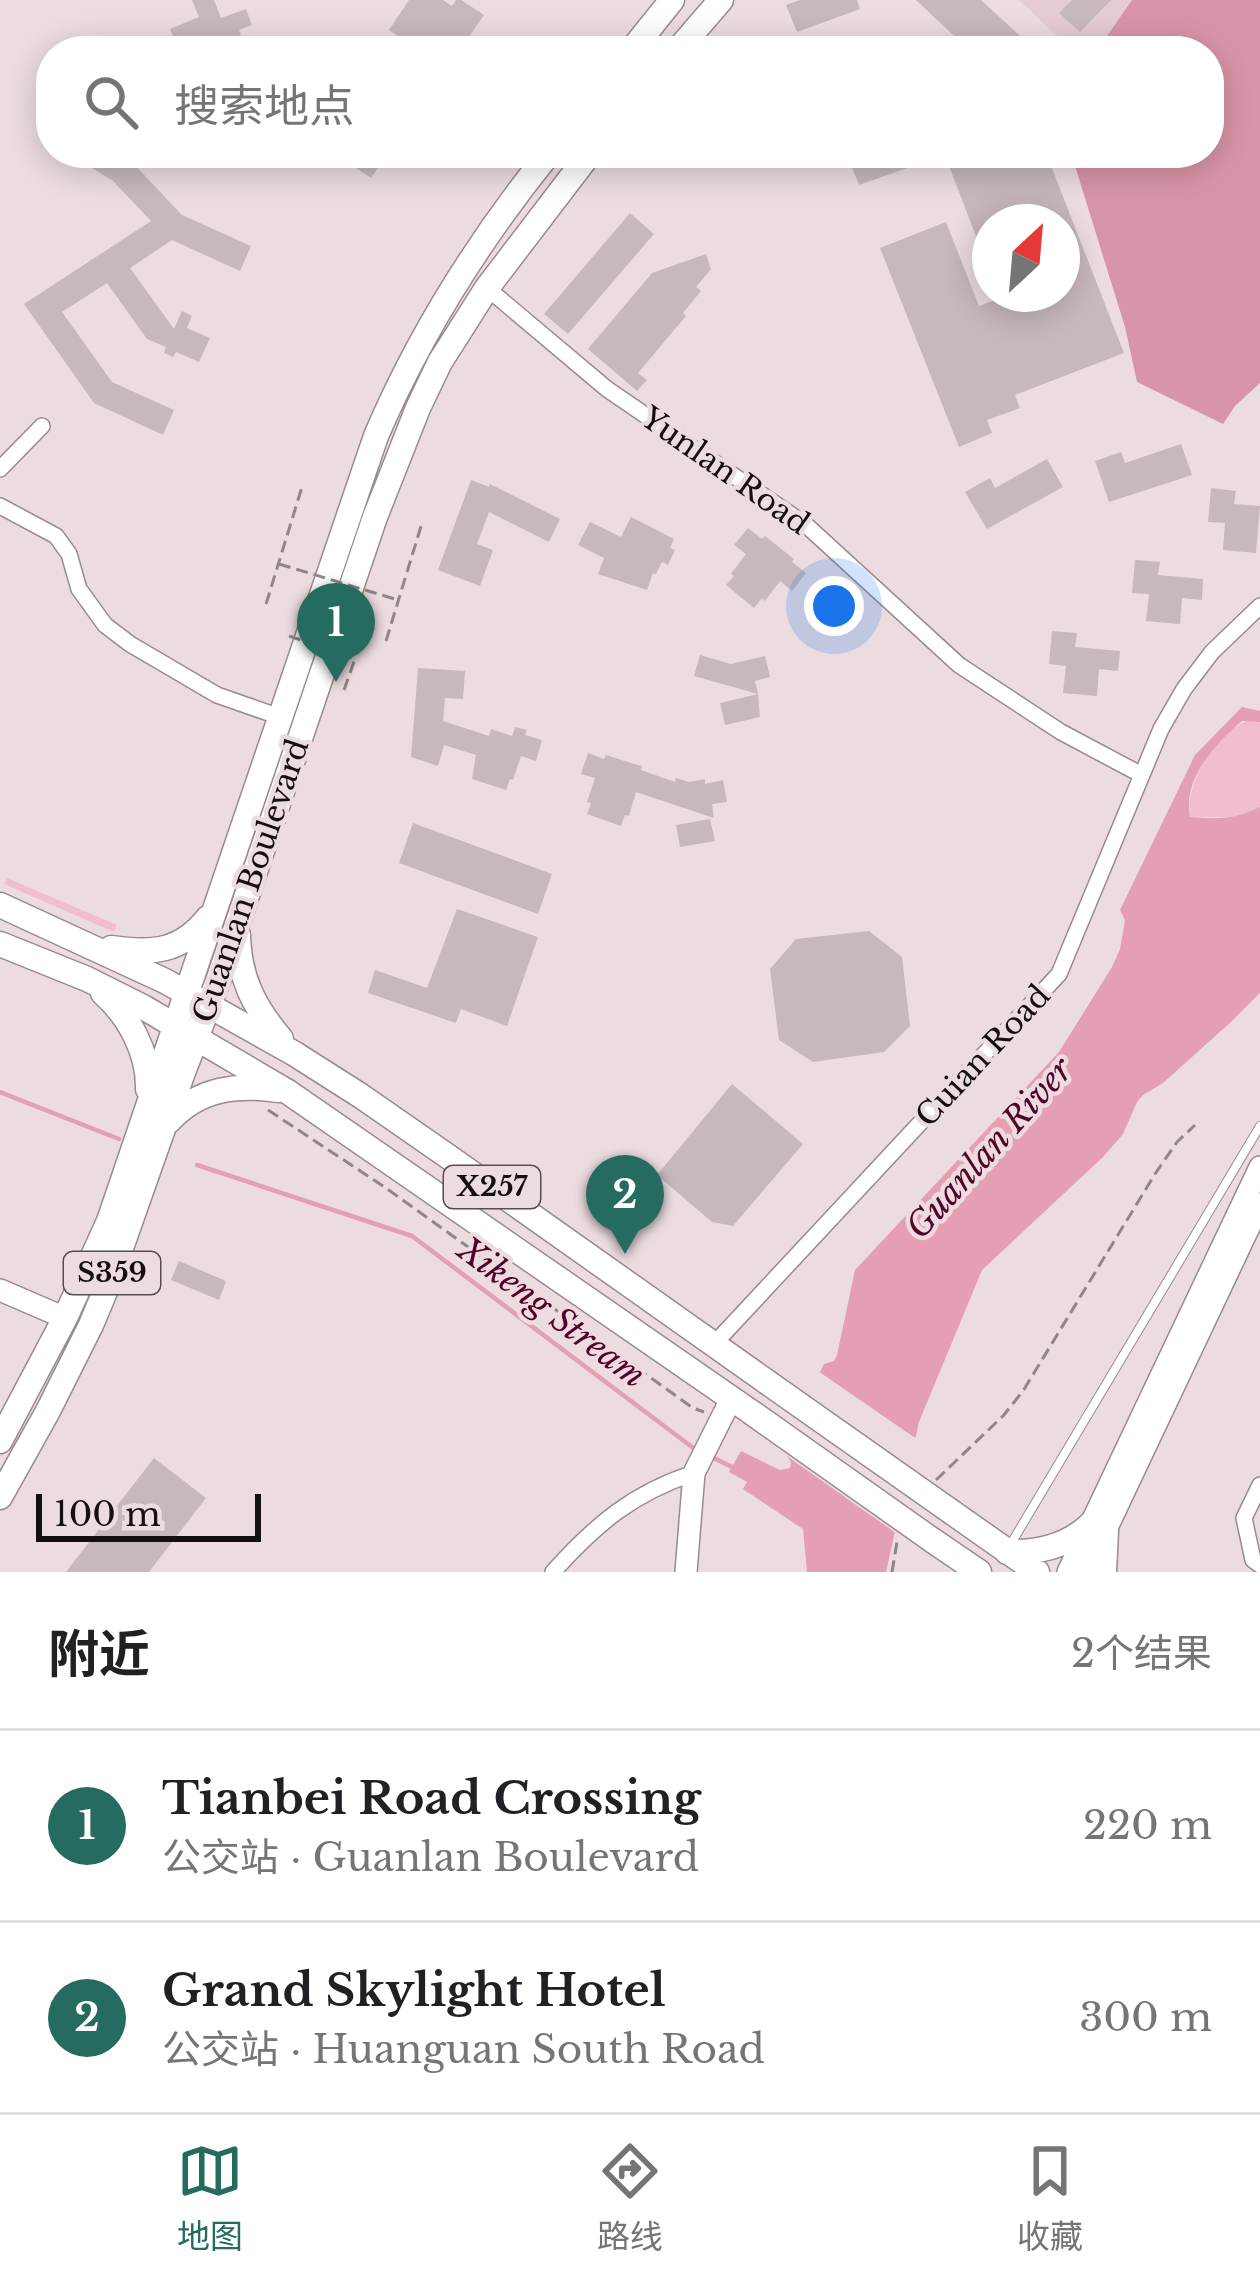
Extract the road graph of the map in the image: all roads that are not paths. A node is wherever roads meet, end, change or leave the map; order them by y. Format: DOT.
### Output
graph roads {
  1 [pos="672,0"];
  2 [pos="721,0"];
  3 [pos="643,36"];
  4 [pos="690,36"];
  5 [pos="538,168"];
  6 [pos="579,168"];
  7 [pos="487,288"];
  8 [pos="42,427"];
  9 [pos="0,469"];
  10 [pos="0,506"];
  11 [pos="1260,606"];
  12 [pos="280,717"];
  13 [pos="1140,774"];
  14 [pos="0,905"];
  15 [pos="216,905"];
  16 [pos="239,920"];
  17 [pos="76,939"];
  18 [pos="0,944"];
  19 [pos="87,980"];
  20 [pos="186,992"];
  21 [pos="209,1005"];
  22 [pos="174,1025"];
  23 [pos="197,1038"];
  24 [pos="295,1054"];
  25 [pos="288,1092"];
  26 [pos="155,1117"];
  27 [pos="1260,1126"];
  28 [pos="1260,1167"];
  29 [pos="1254,1210"];
  30 [pos="0,1290"];
  31 [pos="65,1318"];
  32 [pos="715,1343"];
  33 [pos="731,1408"];
  34 [pos="0,1441"];
  35 [pos="700,1460"];
  36 [pos="1260,1485"];
  37 [pos="0,1497"];
  38 [pos="955,1515"];
  39 [pos="1099,1527"];
  40 [pos="934,1542"];
  41 [pos="1006,1552"];
  42 [pos="1260,1565"];
  43 [pos="553,1572"];
  44 [pos="686,1572"];
  45 [pos="979,1572"];
  46 [pos="1036,1572"];
  47 [pos="1068,1572"];
  48 [pos="1086,1572"];
  49 [pos="1104,1572"];
  1 -- 3 [label="main road"];
  2 -- 4 [label="main road"];
  5 -- 12 [label="main road, Guanlan Boulevard / S359"];
  6 -- 7 [label="main road, Guanlan Boulevard / S359"];
  7 -- 13 [label="street, Yunlan Road"];
  7 -- 16 [label="main road, Guanlan Boulevard / S359"];
  8 -- 9 [label="street"];
  10 -- 12 [label="street"];
  11 -- 13 [label="street, Cuian Road"];
  12 -- 15 [label="main road, Guanlan Boulevard / S359"];
  13 -- 32 [label="street, Cuian Road"];
  14 -- 17 [label="main road"];
  15 -- 17 [label="main road"];
  15 -- 20 [label="main road, Guanlan Boulevard / S359"];
  16 -- 21 [label="main road, Guanlan Boulevard / S359"];
  16 -- 24 [label="main road"];
  17 -- 20 [label="main road"];
  18 -- 19 [label="main road"];
  19 -- 22 [label="main road"];
  19 -- 26 [label="main road"];
  20 -- 21 [label="main road, X257"];
  20 -- 22 [label="main road, Guanlan Boulevard / S359"];
  21 -- 23 [label="main road, Guanlan Boulevard / S359"];
  21 -- 24 [label="main road, X257"];
  22 -- 23 [label="main road, X257"];
  22 -- 26 [label="main road, Guanlan Boulevard / S359"];
  23 -- 25 [label="main road, X257"];
  23 -- 26 [label="main road, Guanlan Boulevard / S359"];
  24 -- 32 [label="main road, X257"];
  25 -- 26 [label="main road"];
  25 -- 33 [label="main road, X257"];
  26 -- 31 [label="main road, Guanlan Boulevard / S359"];
  26 -- 37 [label="main road, Guanlan Boulevard / S359"];
  27 -- 41 [label="lane"];
  28 -- 29 [label="street"];
  29 -- 39 [label="street"];
  30 -- 31 [label="street"];
  31 -- 34 [label="main road, Guanlan Boulevard / S359"];
  32 -- 38 [label="main road, X257, bridge"];
  33 -- 35 [label="street"];
  33 -- 40 [label="main road, X257, bridge"];
  35 -- 43 [label="street"];
  35 -- 44 [label="street"];
  36 -- 42 [label="street"];
  38 -- 40 [label="main road"];
  38 -- 41 [label="main road, X257"];
  39 -- 41 [label="main road"];
  39 -- 47 [label="street"];
  39 -- 48 [label="street"];
  39 -- 49 [label="main road"];
  40 -- 45 [label="main road, X257"];
  41 -- 46 [label="main road, X257"];
}
